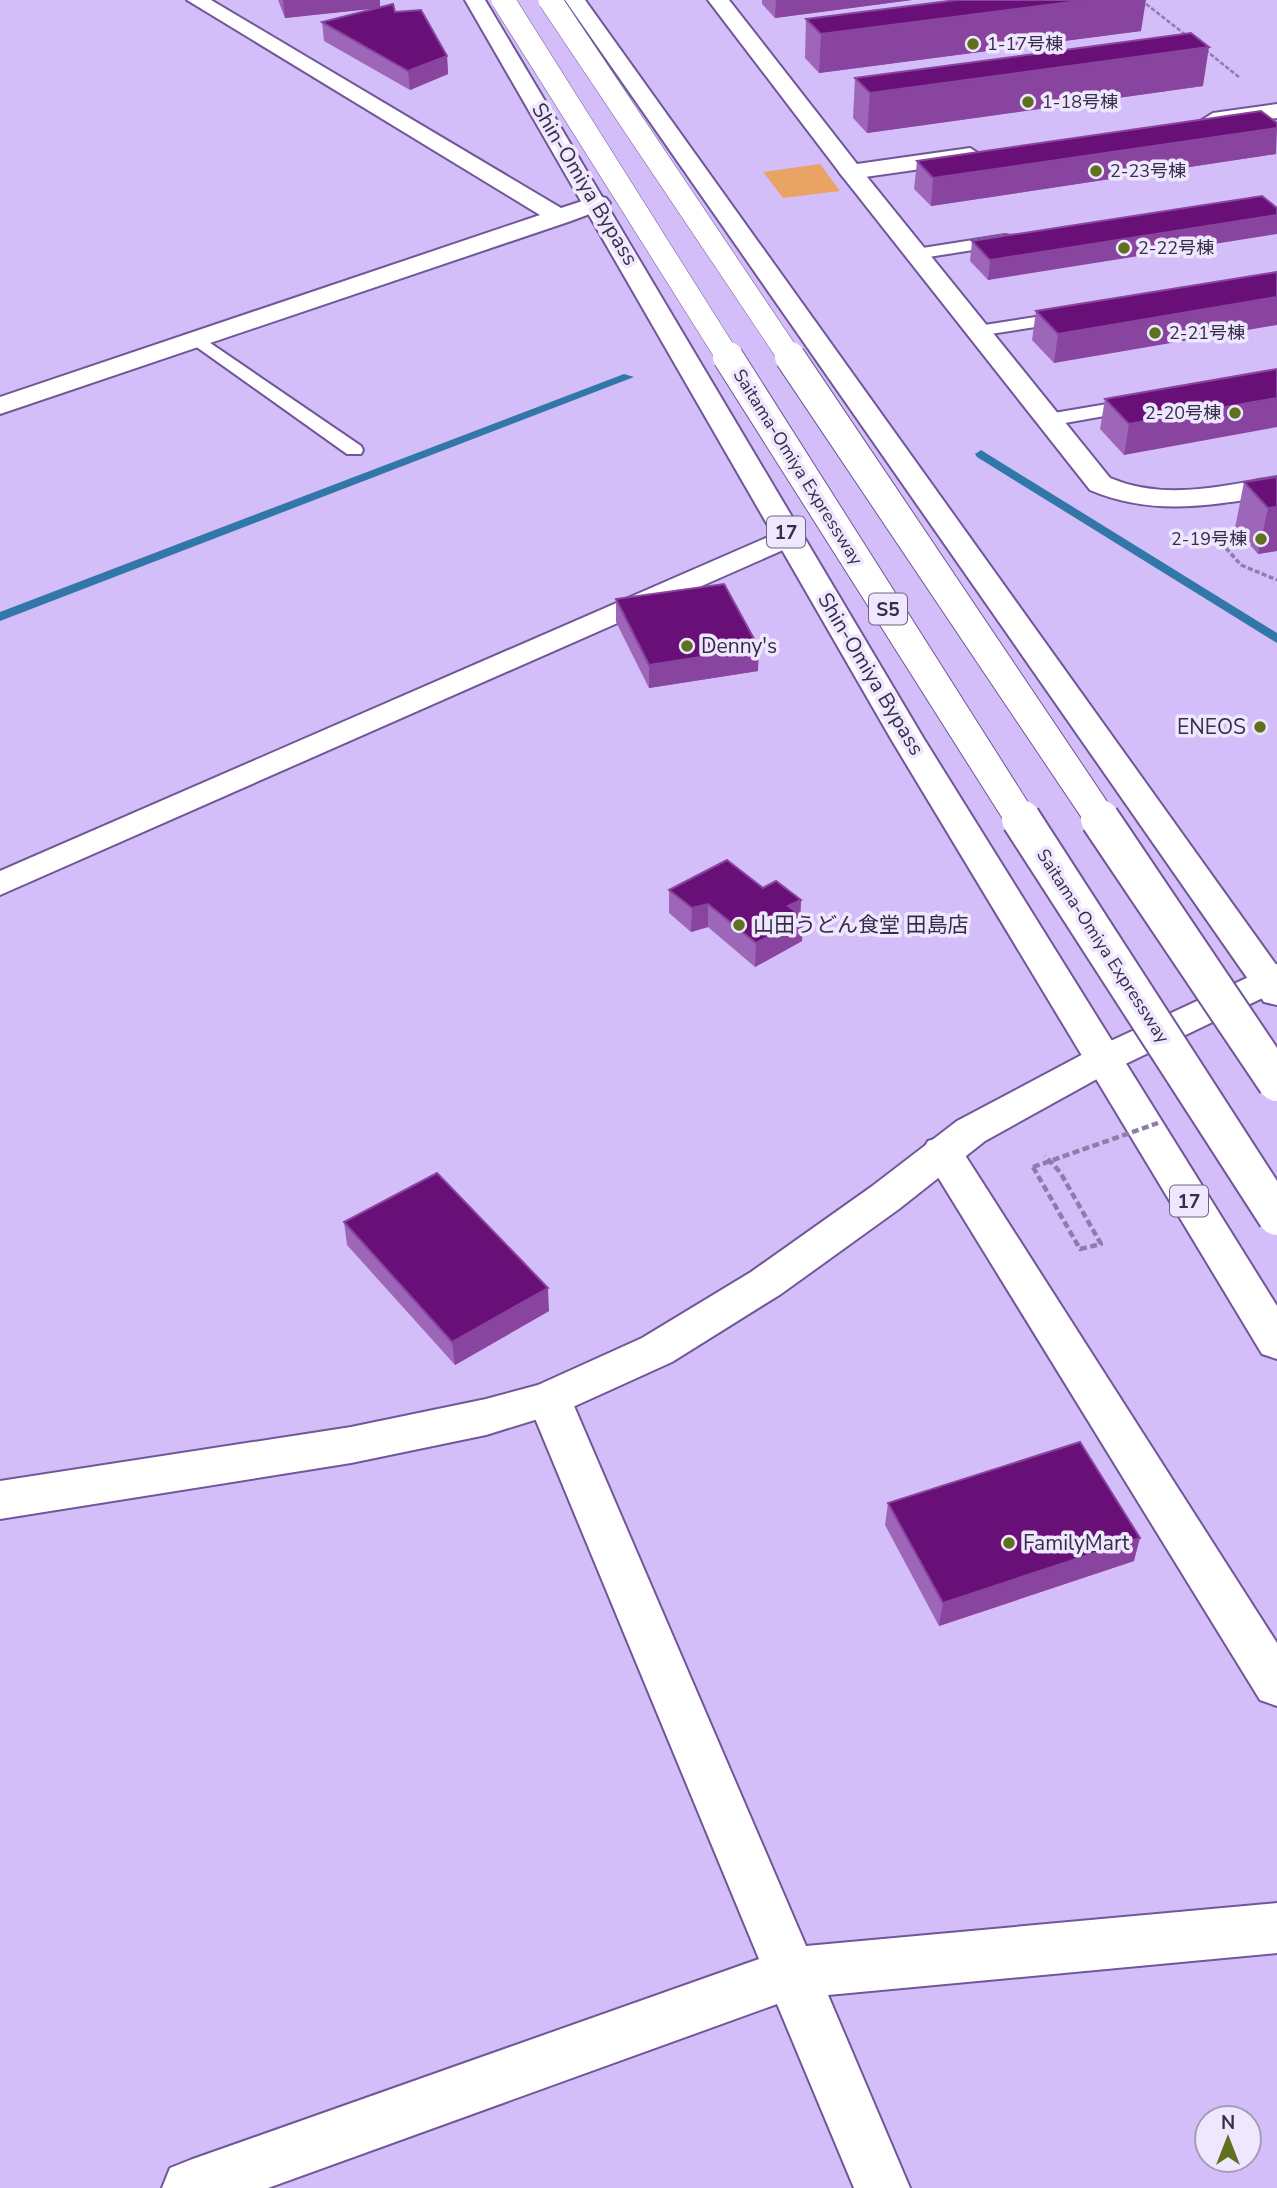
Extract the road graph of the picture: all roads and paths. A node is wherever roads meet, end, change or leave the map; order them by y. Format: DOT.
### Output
graph roads {
  1 [pos="197,0"];
  2 [pos="475,0"];
  3 [pos="503,0"];
  4 [pos="550,0"];
  5 [pos="575,0"];
  6 [pos="718,0"];
  7 [pos="1141,0"];
  8 [pos="1249,84"];
  9 [pos="1277,111"];
  10 [pos="1195,123"];
  11 [pos="988,152"];
  12 [pos="851,172"];
  13 [pos="598,203"];
  14 [pos="560,217"];
  15 [pos="1026,237"];
  16 [pos="916,254"];
  17 [pos="1087,314"];
  18 [pos="978,331"];
  19 [pos="197,340"];
  20 [pos="1156,402"];
  21 [pos="0,406"];
  22 [pos="1048,420"];
  23 [pos="354,450"];
  24 [pos="1277,486"];
  25 [pos="1184,499"];
  26 [pos="789,537"];
  27 [pos="1277,580"];
  28 [pos="0,884"];
  29 [pos="1273,982"];
  30 [pos="1101,1060"];
  31 [pos="1277,1082"];
  32 [pos="942,1151"];
  33 [pos="1045,1156"];
  34 [pos="1033,1167"];
  35 [pos="1277,1216"];
  36 [pos="1277,1342"];
  37 [pos="549,1399"];
  38 [pos="4,1493"];
  39 [pos="1277,1685"];
  40 [pos="1277,1928"];
  41 [pos="791,1973"];
  42 [pos="190,2188"];
  43 [pos="882,2188"];
  1 -- 14 [label="main road"];
  2 -- 13 [label="main road, Shin-Omiya Bypass / 17"];
  3 -- 35 [label="main road, Saitama-Omiya Expressway / S5, bridge"];
  4 -- 31 [label="main road, bridge"];
  5 -- 29 [label="main road"];
  6 -- 12 [label="main road"];
  7 -- 8 [label="path"];
  9 -- 10 [label="main road"];
  11 -- 12 [label="main road"];
  12 -- 16 [label="main road"];
  13 -- 14 [label="main road"];
  13 -- 26 [label="main road, Shin-Omiya Bypass / 17"];
  14 -- 19 [label="main road"];
  15 -- 16 [label="lane"];
  16 -- 18 [label="main road"];
  17 -- 18 [label="lane"];
  18 -- 22 [label="main road"];
  19 -- 21 [label="main road"];
  19 -- 23 [label="lane"];
  20 -- 22 [label="lane"];
  22 -- 25 [label="main road"];
  24 -- 25 [label="main road"];
  25 -- 27 [label="path"];
  26 -- 28 [label="main road"];
  26 -- 30 [label="main road, Shin-Omiya Bypass / 17"];
  29 -- 30 [label="main road"];
  30 -- 32 [label="main road"];
  30 -- 36 [label="main road, Shin-Omiya Bypass / 17"];
  32 -- 37 [label="main road"];
  32 -- 39 [label="main road"];
  33 -- 34 [label="path"];
  37 -- 38 [label="main road"];
  37 -- 41 [label="main road"];
  40 -- 41 [label="main road"];
  41 -- 42 [label="main road"];
  41 -- 43 [label="main road"];
}
